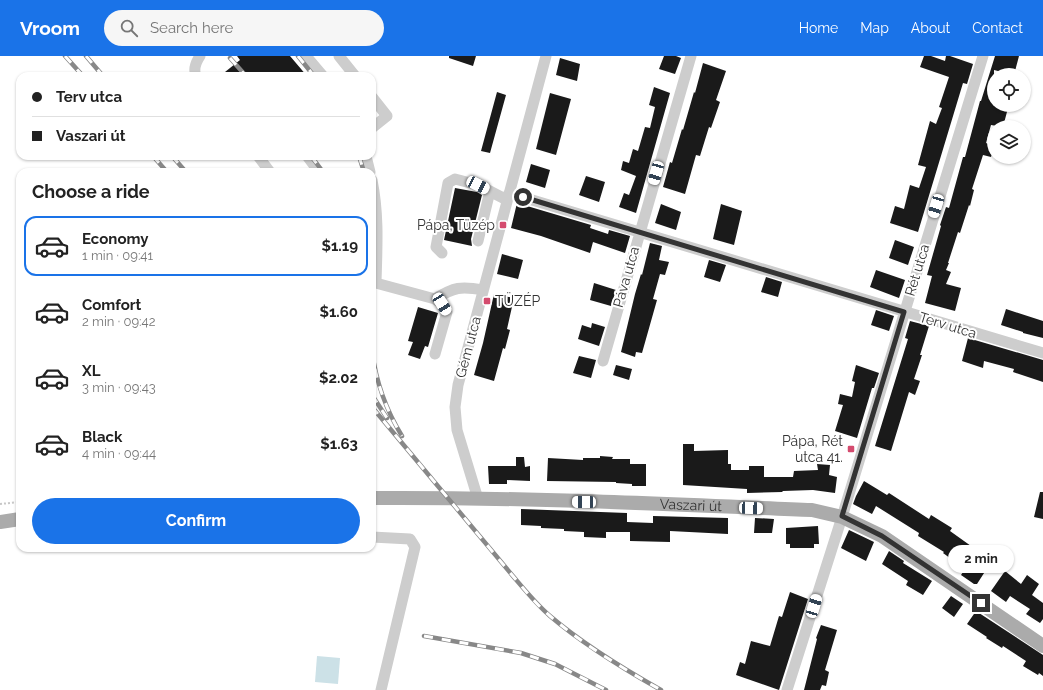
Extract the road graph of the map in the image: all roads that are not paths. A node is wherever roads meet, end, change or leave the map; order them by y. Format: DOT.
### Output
graph roads {
  1 [pos="200,56"];
  2 [pos="306,56"];
  3 [pos="339,56"];
  4 [pos="546,56"];
  5 [pos="691,56"];
  6 [pos="982,56"];
  7 [pos="194,72"];
  8 [pos="316,72"];
  9 [pos="352,72"];
  10 [pos="376,102"];
  11 [pos="376,125"];
  12 [pos="490,191"];
  13 [pos="508,196"];
  14 [pos="376,208"];
  15 [pos="639,232"];
  16 [pos="478,241"];
  17 [pos="442,253"];
  18 [pos="376,254"];
  19 [pos="376,283"];
  20 [pos="483,290"];
  21 [pos="435,299"];
  22 [pos="904,312"];
  23 [pos="1043,353"];
  24 [pos="435,354"];
  25 [pos="603,361"];
  26 [pos="376,498"];
  27 [pos="478,499"];
  28 [pos="842,516"];
  29 [pos="16,520"];
  30 [pos="0,522"];
  31 [pos="376,537"];
  32 [pos="1043,646"];
  33 [pos="381,690"];
  34 [pos="787,690"];
  1 -- 7 [label="street"];
  2 -- 8 [label="street"];
  3 -- 9 [label="street"];
  4 -- 13 [label="street, Gém utca"];
  5 -- 15 [label="street, Páva utca"];
  6 -- 22 [label="street, Rét utca"];
  10 -- 11 [label="street"];
  12 -- 13 [label="street, Terv utca"];
  12 -- 16 [label="street"];
  12 -- 17 [label="street, Terv utca"];
  13 -- 15 [label="street, Terv utca"];
  13 -- 20 [label="street, Gém utca"];
  14 -- 18 [label="street"];
  15 -- 22 [label="street, Terv utca"];
  15 -- 25 [label="street, Páva utca"];
  19 -- 21 [label="street"];
  20 -- 21 [label="street"];
  20 -- 27 [label="street, Gém utca"];
  21 -- 24 [label="street"];
  22 -- 23 [label="street, Terv utca"];
  22 -- 28 [label="street, Rét utca"];
  26 -- 27 [label="main road, Vaszari út"];
  27 -- 28 [label="main road, Vaszari út"];
  28 -- 32 [label="main road, Vaszari út"];
  28 -- 34 [label="street, Rét utca"];
  29 -- 30 [label="main road"];
  31 -- 33 [label="street"];
}
